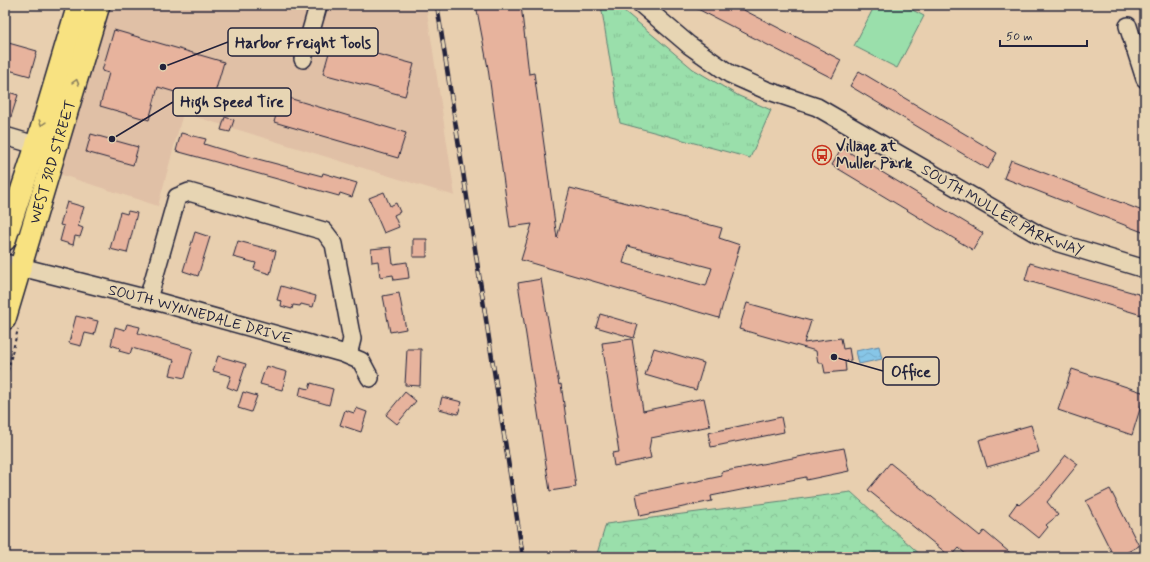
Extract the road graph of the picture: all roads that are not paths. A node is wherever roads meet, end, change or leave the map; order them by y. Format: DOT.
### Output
graph roads {
  1 [pos="78,5"];
  2 [pos="99,5"];
  3 [pos="642,5"];
  4 [pos="318,6"];
  5 [pos="1128,26"];
  6 [pos="304,59"];
  7 [pos="1145,79"];
  8 [pos="5,136"];
  9 [pos="46,149"];
  10 [pos="5,240"];
  11 [pos="12,265"];
  12 [pos="1145,269"];
  13 [pos="148,299"];
  14 [pos="13,320"];
  15 [pos="348,355"];
  16 [pos="370,378"];
  1 -- 9 [label="main road, WEST 3RD STREET, one-way"];
  9 -- 2 [label="main road, WEST 3RD STREET, one-way"];
  3 -- 12 [label="street, SOUTH MULLER PARKWAY"];
  4 -- 6 [label="street"];
  5 -- 7 [label="street"];
  8 -- 9 [label="street"];
  9 -- 10 [label="main road, WEST 3RD STREET"];
  9 -- 11 [label="main road, WEST 3RD STREET"];
  11 -- 13 [label="street, SOUTH WYNNEDALE DRIVE"];
  11 -- 14 [label="main road, WEST 3RD STREET"];
  13 -- 15 [label="street, SOUTH WYNNEDALE DRIVE"];
  13 -- 15 [label="street"];
  15 -- 16 [label="street, SOUTH WYNNEDALE DRIVE"];
}
